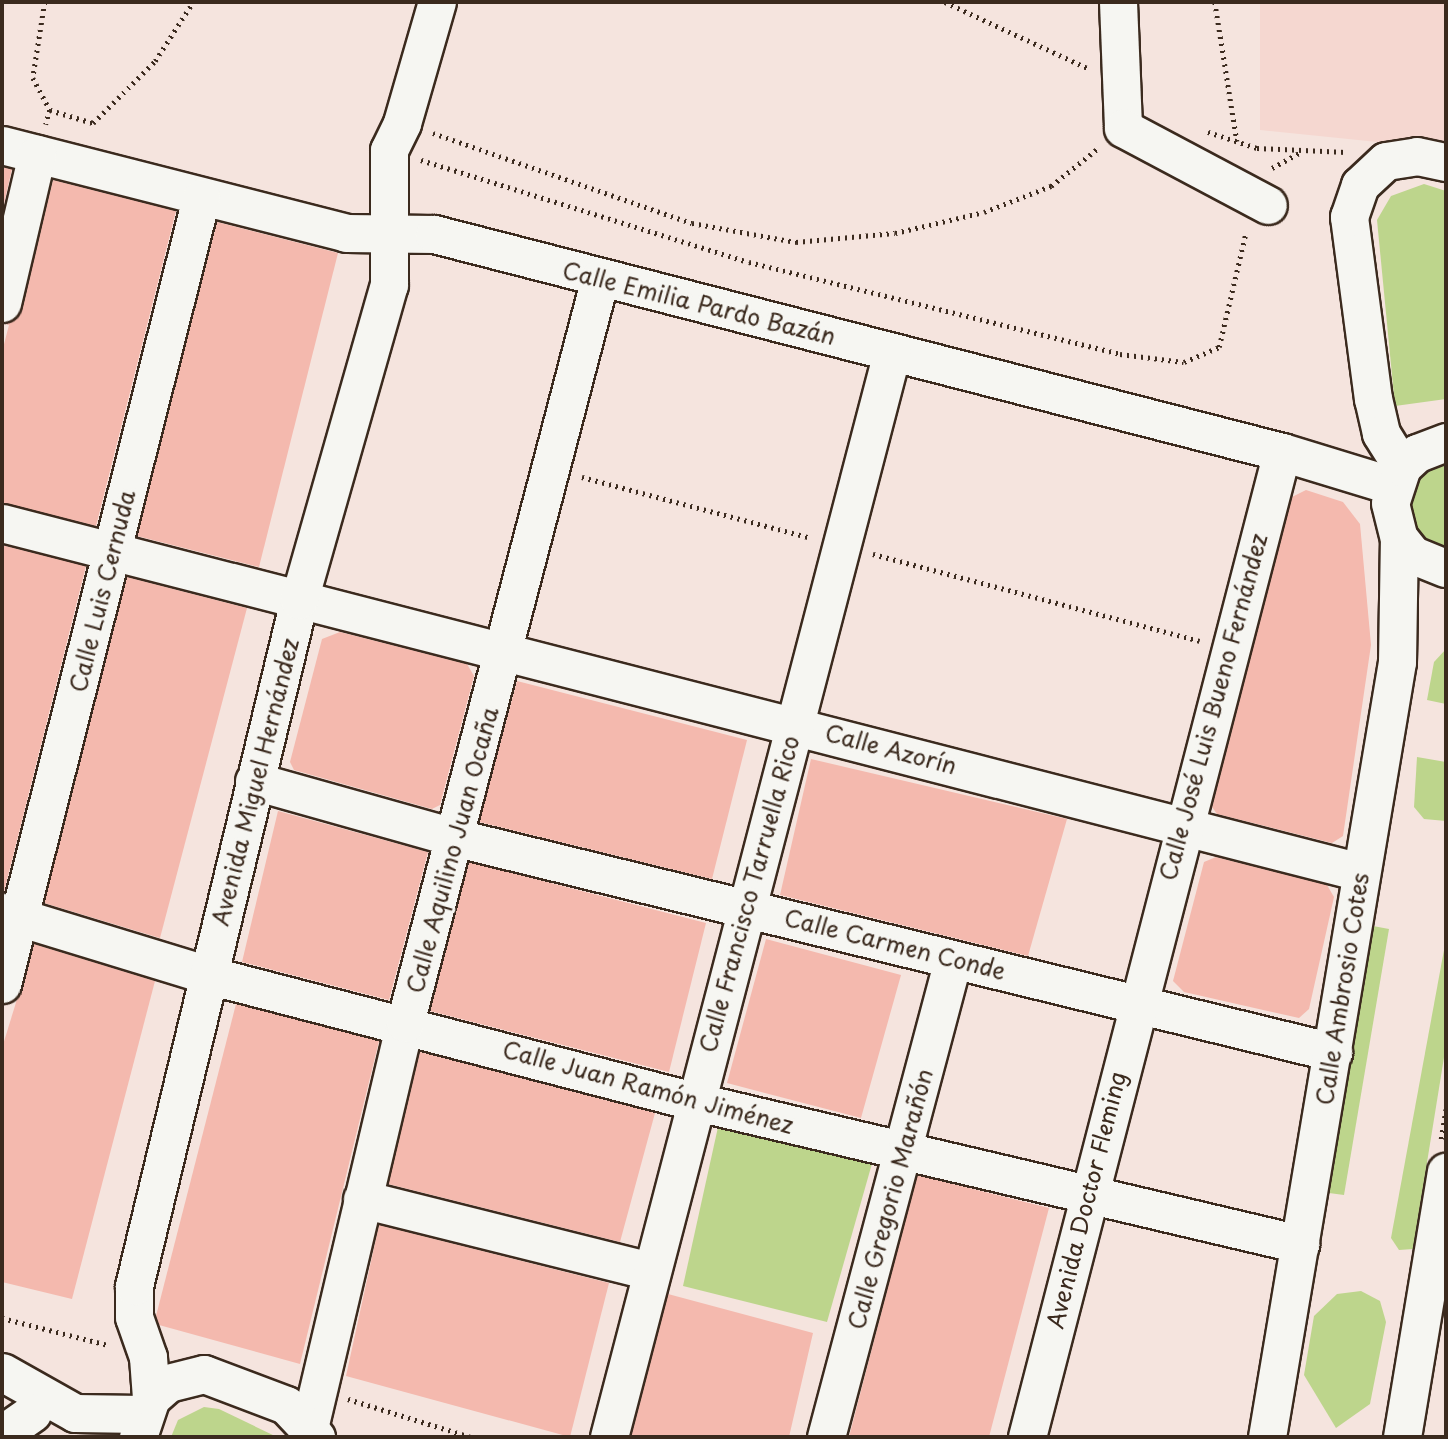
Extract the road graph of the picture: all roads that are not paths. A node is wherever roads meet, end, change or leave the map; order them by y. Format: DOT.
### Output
graph roads {
  1 [pos="437,2"];
  2 [pos="1118,2"];
  3 [pos="2,145"];
  4 [pos="37,154"];
  5 [pos="1446,162"];
  6 [pos="201,198"];
  7 [pos="1260,201"];
  8 [pos="390,232"];
  9 [pos="600,278"];
  10 [pos="2,303"];
  11 [pos="892,352"];
  12 [pos="1446,442"];
  13 [pos="1282,452"];
  14 [pos="1397,477"];
  15 [pos="2,523"];
  16 [pos="1399,538"];
  17 [pos="111,551"];
  18 [pos="1446,568"];
  19 [pos="299,600"];
  20 [pos="504,656"];
  21 [pos="794,722"];
  22 [pos="254,781"];
  23 [pos="1181,826"];
  24 [pos="457,838"];
  25 [pos="1360,872"];
  26 [pos="746,906"];
  27 [pos="11,915"];
  28 [pos="953,960"];
  29 [pos="1148,963"];
  30 [pos="208,975"];
  31 [pos="2,984"];
  32 [pos="1138,1003"];
  33 [pos="405,1023"];
  34 [pos="1333,1052"];
  35 [pos="693,1101"];
  36 [pos="903,1151"];
  37 [pos="1446,1172"];
  38 [pos="1086,1191"];
  39 [pos="362,1199"];
  40 [pos="1300,1244"];
  41 [pos="650,1270"];
  42 [pos="143,1334"];
  43 [pos="2,1372"];
  44 [pos="204,1374"];
  45 [pos="17,1406"];
  46 [pos="144,1416"];
  47 [pos="316,1433"];
  48 [pos="2,1434"];
  49 [pos="74,1437"];
  50 [pos="609,1437"];
  51 [pos="826,1437"];
  52 [pos="1027,1437"];
  53 [pos="1267,1437"];
  54 [pos="1402,1437"];
  1 -- 8 [label="street, Avenida Miguel Hernández"];
  2 -- 7 [label="street"];
  3 -- 4 [label="street, Calle Emilia Pardo Bazán"];
  4 -- 6 [label="street, Calle Emilia Pardo Bazán"];
  4 -- 10 [label="street"];
  5 -- 14 [label="street"];
  6 -- 8 [label="street, Calle Emilia Pardo Bazán"];
  6 -- 17 [label="street, Calle Luis Cernuda"];
  8 -- 9 [label="street, Calle Emilia Pardo Bazán"];
  8 -- 19 [label="street, Avenida Miguel Hernández"];
  9 -- 11 [label="street, Calle Emilia Pardo Bazán"];
  9 -- 20 [label="street, Calle Aquilino Juan Ocaña"];
  11 -- 13 [label="street, Calle Emilia Pardo Bazán"];
  11 -- 21 [label="street, Calle Francisco Tarruella Rico"];
  12 -- 14 [label="street"];
  13 -- 14 [label="street, Calle Emilia Pardo Bazán"];
  13 -- 23 [label="street, Calle José Luis Bueno Fernández"];
  14 -- 16 [label="street, Calle Ambrosio Cotes"];
  15 -- 17 [label="street, Calle Azorín"];
  16 -- 18 [label="street"];
  16 -- 25 [label="street, Calle Ambrosio Cotes"];
  17 -- 19 [label="street, Calle Azorín"];
  17 -- 27 [label="street, Calle Luis Cernuda"];
  19 -- 20 [label="street, Calle Azorín"];
  19 -- 22 [label="street, Avenida Miguel Hernández"];
  20 -- 21 [label="street, Calle Azorín"];
  20 -- 24 [label="street, Calle Aquilino Juan Ocaña"];
  21 -- 23 [label="street, Calle Azorín"];
  21 -- 26 [label="street, Calle Francisco Tarruella Rico"];
  22 -- 24 [label="street, Calle Carmen Conde"];
  22 -- 30 [label="street, Avenida Miguel Hernández"];
  23 -- 25 [label="street, Calle Azorín"];
  23 -- 29 [label="street, Calle José Luis Bueno Fernández"];
  24 -- 26 [label="street, Calle Carmen Conde"];
  24 -- 33 [label="street, Calle Aquilino Juan Ocaña"];
  25 -- 34 [label="street, Calle Ambrosio Cotes"];
  26 -- 28 [label="street, Calle Carmen Conde"];
  26 -- 35 [label="street, Calle Francisco Tarruella Rico"];
  27 -- 30 [label="street, Calle Juan Ramón Jiménez"];
  27 -- 31 [label="street, Calle Luis Cernuda"];
  28 -- 32 [label="street, Calle Carmen Conde"];
  28 -- 36 [label="street, Calle Gregorio Marañón"];
  29 -- 32 [label="street, Avenida Doctor Fleming"];
  30 -- 33 [label="street, Calle Juan Ramón Jiménez"];
  30 -- 42 [label="street, Avenida Miguel Hernández"];
  32 -- 34 [label="street, Calle Carmen Conde"];
  32 -- 38 [label="street, Avenida Doctor Fleming"];
  33 -- 35 [label="street, Calle Juan Ramón Jiménez"];
  33 -- 39 [label="street, Calle Aquilino Juan Ocaña"];
  34 -- 40 [label="street, Calle Ambrosio Cotes"];
  35 -- 36 [label="street, Calle Juan Ramón Jiménez"];
  35 -- 41 [label="street, Calle Francisco Tarruella Rico"];
  36 -- 38 [label="street, Calle Juan Ramón Jiménez"];
  36 -- 51 [label="street, Calle Gregorio Marañón"];
  37 -- 54 [label="street"];
  38 -- 40 [label="street, Calle Juan Ramón Jiménez"];
  38 -- 52 [label="street, Avenida Doctor Fleming"];
  39 -- 41 [label="street"];
  39 -- 47 [label="street, Calle Aquilino Juan Ocaña"];
  40 -- 53 [label="street, Calle Ambrosio Cotes"];
  41 -- 50 [label="street, Calle Francisco Tarruella Rico"];
  42 -- 44 [label="street"];
  42 -- 46 [label="street, Avenida Miguel Hernández"];
  43 -- 46 [label="street"];
  44 -- 46 [label="street"];
  44 -- 47 [label="street"];
  45 -- 48 [label="street"];
  45 -- 49 [label="street"];
}
